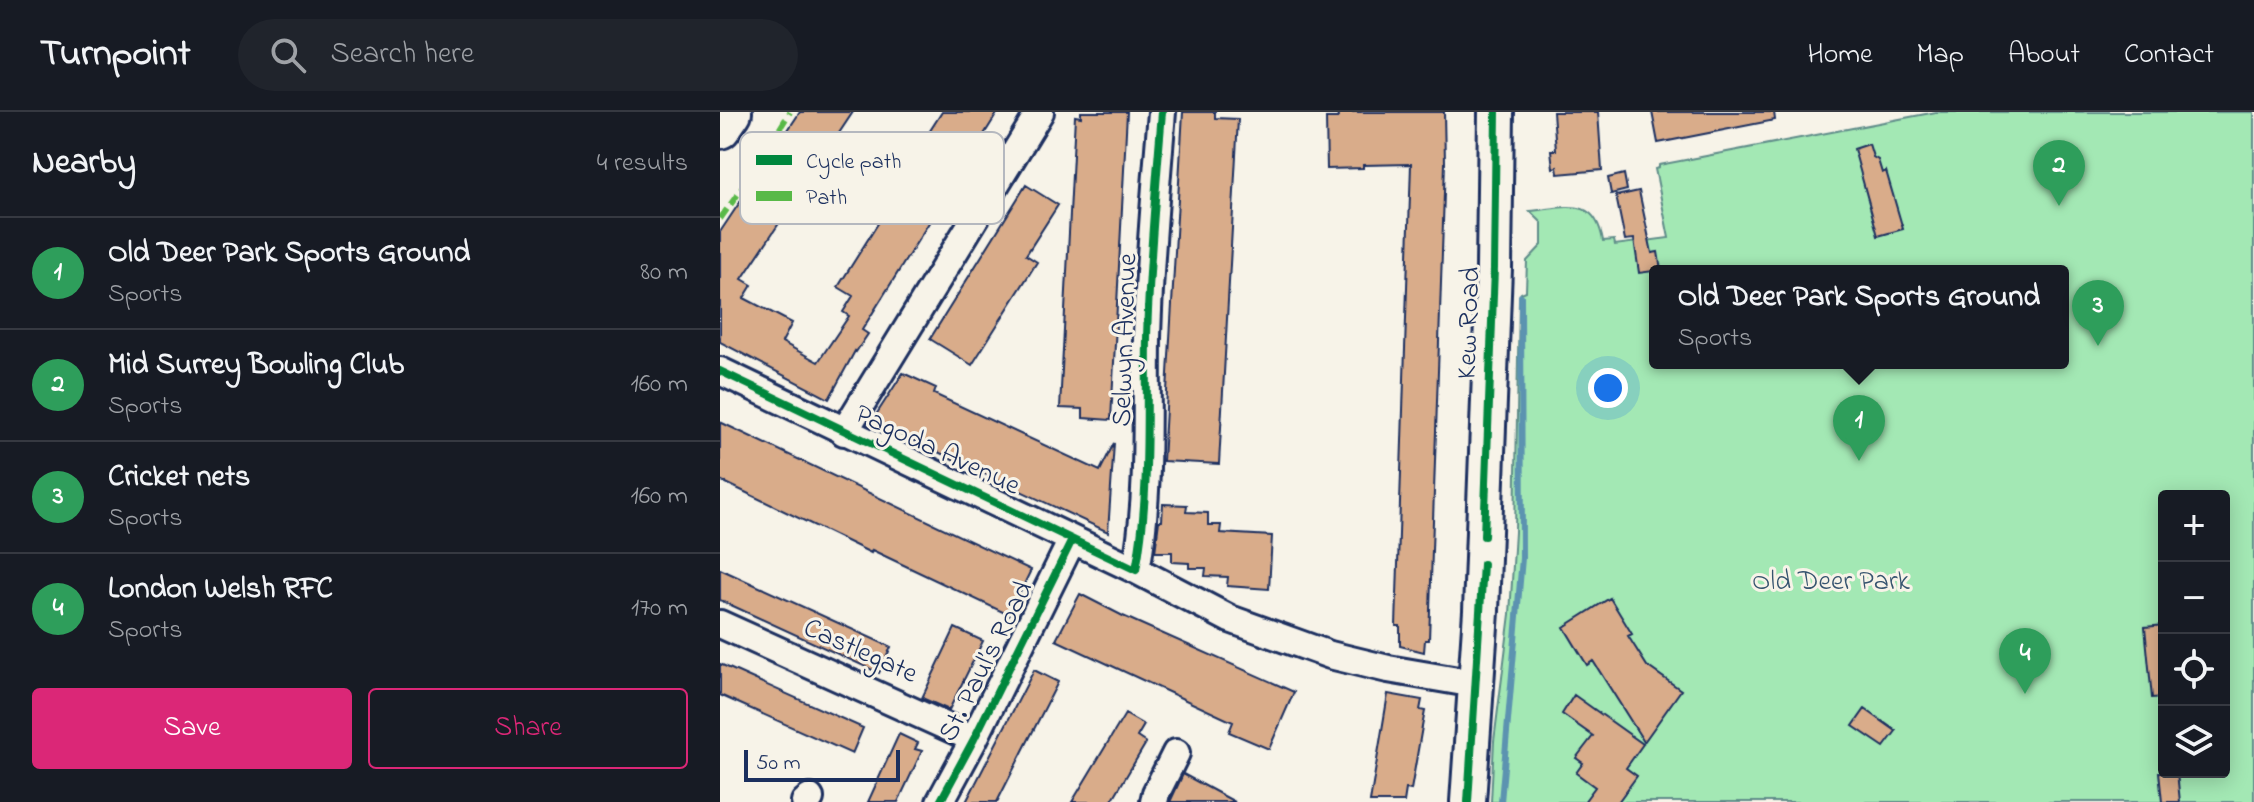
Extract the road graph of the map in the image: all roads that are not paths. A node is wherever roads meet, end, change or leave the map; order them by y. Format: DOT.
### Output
graph roads {
  1 [pos="731,112"];
  2 [pos="1040,112"];
  3 [pos="1162,112"];
  4 [pos="1496,112"];
  5 [pos="720,128"];
  6 [pos="1004,171"];
  7 [pos="971,224"];
  8 [pos="720,371"];
  9 [pos="844,432"];
  10 [pos="1072,540"];
  11 [pos="1136,570"];
  12 [pos="720,624"];
  13 [pos="1475,678"];
  14 [pos="974,739"];
  15 [pos="1176,753"];
  16 [pos="940,802"];
  17 [pos="1154,802"];
  18 [pos="1468,802"];
  1 -- 5 [label="highway"];
  2 -- 6 [label="street"];
  3 -- 11 [label="street, Selwyn Avenue"];
  4 -- 13 [label="main road, Kew Road"];
  7 -- 9 [label="street"];
  8 -- 9 [label="street, Pagoda Avenue"];
  9 -- 10 [label="street, Pagoda Avenue"];
  10 -- 11 [label="street, Pagoda Avenue"];
  10 -- 14 [label="street, St. Paul’s Road"];
  11 -- 13 [label="street, Pagoda Avenue"];
  12 -- 14 [label="street, Castlegate"];
  13 -- 18 [label="main road, Kew Road"];
  14 -- 16 [label="street, St. Paul’s Road"];
  15 -- 17 [label="street"];
}
